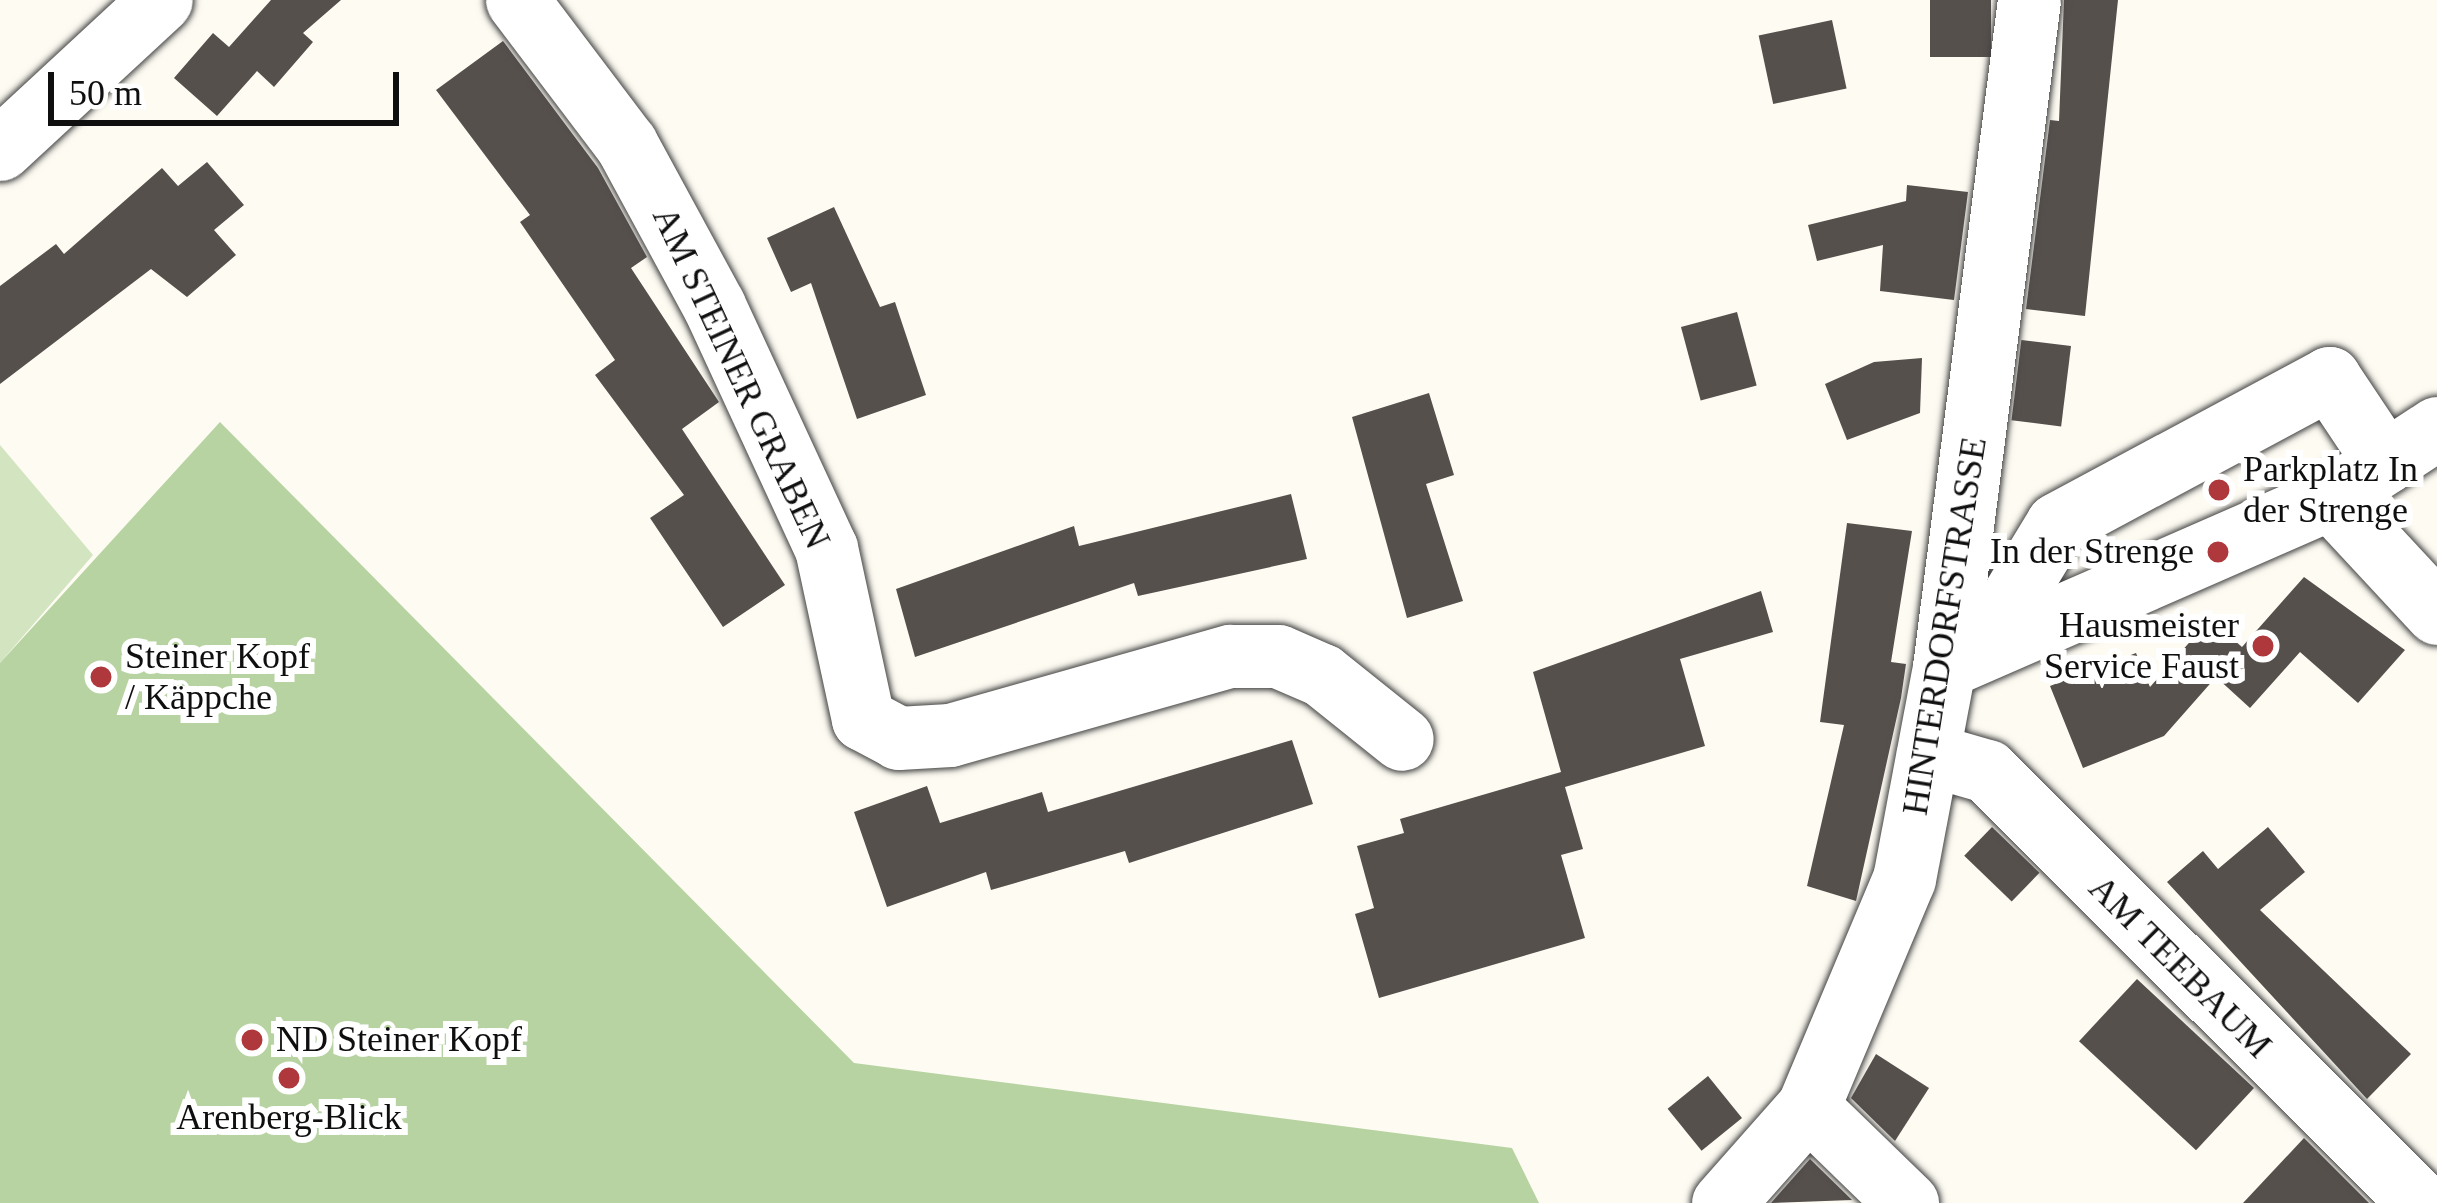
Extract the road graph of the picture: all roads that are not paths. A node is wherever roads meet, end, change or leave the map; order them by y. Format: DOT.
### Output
graph roads {
  1 [pos="161,0"];
  2 [pos="518,0"];
  3 [pos="2029,0"];
  4 [pos="0,148"];
  5 [pos="2437,428"];
  6 [pos="2385,462"];
  7 [pos="2330,498"];
  8 [pos="1955,549"];
  9 [pos="2030,613"];
  10 [pos="2437,613"];
  11 [pos="1944,667"];
  12 [pos="1402,739"];
  13 [pos="1928,754"];
  14 [pos="1808,1107"];
  15 [pos="1723,1203"];
  16 [pos="1907,1203"];
  17 [pos="2420,1203"];
  1 -- 4 [label="street"];
  2 -- 12 [label="street, AM STEINER GRABEN"];
  3 -- 8 [label="street, HINTERDORFSTRASSE"];
  5 -- 6 [label="street"];
  6 -- 7 [label="street"];
  6 -- 9 [label="street"];
  7 -- 9 [label="street"];
  7 -- 10 [label="street"];
  8 -- 9 [label="street"];
  8 -- 11 [label="street, HINTERDORFSTRASSE"];
  9 -- 11 [label="street"];
  11 -- 13 [label="street, HINTERDORFSTRASSE"];
  13 -- 14 [label="street, HINTERDORFSTRASSE"];
  13 -- 17 [label="street, AM TEEBAUM"];
  14 -- 15 [label="street, HINTERDORFSTRASSE"];
  14 -- 16 [label="street"];
}
